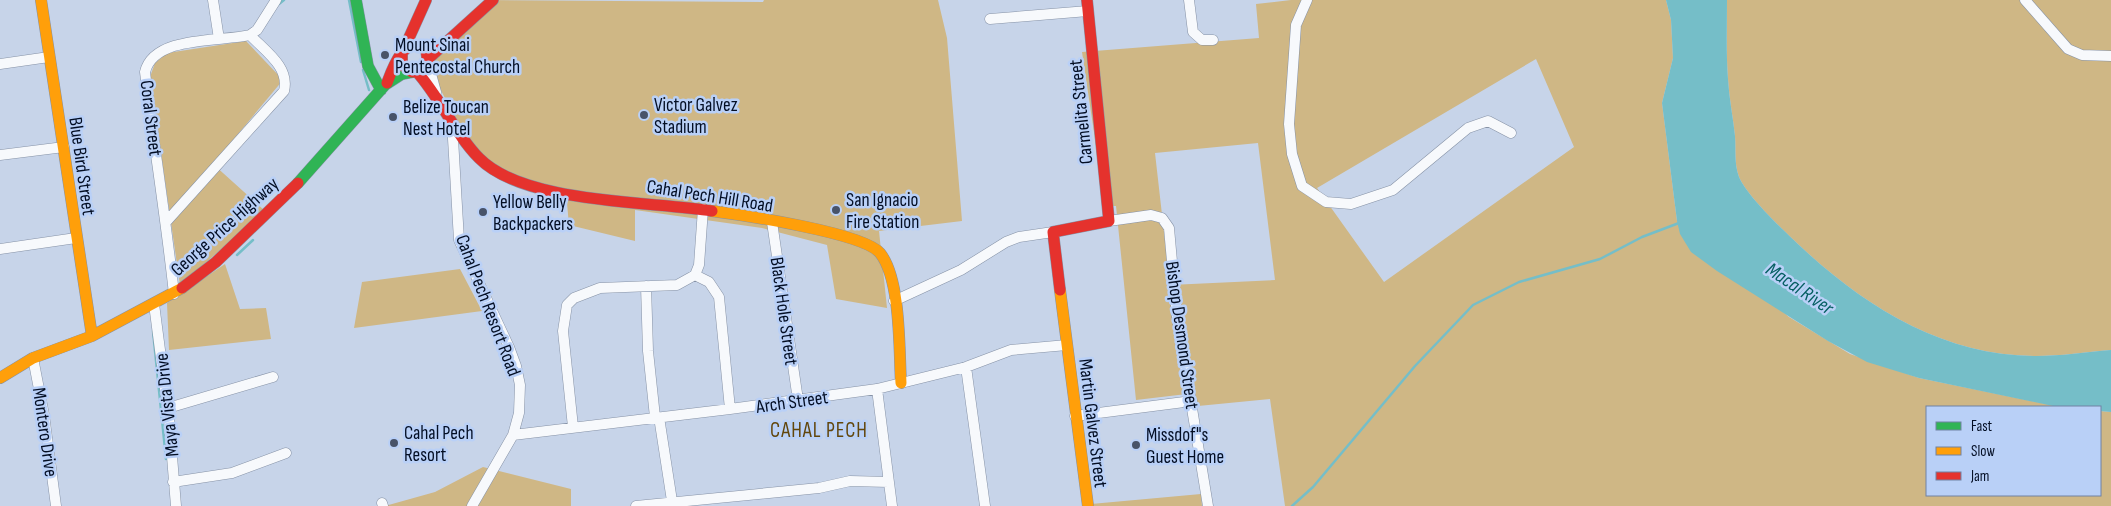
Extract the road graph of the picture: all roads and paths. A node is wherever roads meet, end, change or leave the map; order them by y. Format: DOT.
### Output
graph roads {
  1 [pos="41,0"];
  2 [pos="213,0"];
  3 [pos="276,0"];
  4 [pos="356,0"];
  5 [pos="426,0"];
  6 [pos="493,0"];
  7 [pos="1189,0"];
  8 [pos="1307,0"];
  9 [pos="2025,0"];
  10 [pos="1087,5"];
  11 [pos="419,18"];
  12 [pos="990,19"];
  13 [pos="250,35"];
  14 [pos="220,38"];
  15 [pos="1212,40"];
  16 [pos="403,51"];
  17 [pos="426,53"];
  18 [pos="2111,56"];
  19 [pos="50,57"];
  20 [pos="0,64"];
  21 [pos="414,72"];
  22 [pos="383,87"];
  23 [pos="437,96"];
  24 [pos="452,122"];
  25 [pos="1511,133"];
  26 [pos="64,147"];
  27 [pos="0,156"];
  28 [pos="703,209"];
  29 [pos="1109,221"];
  30 [pos="166,222"];
  31 [pos="772,222"];
  32 [pos="1053,232"];
  33 [pos="76,238"];
  34 [pos="0,249"];
  35 [pos="695,275"];
  36 [pos="646,286"];
  37 [pos="174,294"];
  38 [pos="894,301"];
  39 [pos="154,304"];
  40 [pos="92,336"];
  41 [pos="1067,345"];
  42 [pos="33,358"];
  43 [pos="966,367"];
  44 [pos="273,377"];
  45 [pos="0,378"];
  46 [pos="901,384"];
  47 [pos="877,389"];
  48 [pos="798,400"];
  49 [pos="1192,401"];
  50 [pos="168,408"];
  51 [pos="730,409"];
  52 [pos="1075,416"];
  53 [pos="657,417"];
  54 [pos="573,427"];
  55 [pos="513,435"];
  56 [pos="286,453"];
  57 [pos="173,482"];
  58 [pos="889,482"];
  59 [pos="672,501"];
  60 [pos="56,506"];
  61 [pos="176,506"];
  62 [pos="472,506"];
  63 [pos="636,506"];
  64 [pos="892,506"];
  65 [pos="985,506"];
  66 [pos="1088,506"];
  67 [pos="1208,506"];
  1 -- 19 [label="main road, Blue Bird Street"];
  2 -- 14 [label="street"];
  3 -- 13 [label="street"];
  4 -- 22 [label="main road"];
  5 -- 11 [label="main road, George Price Highway"];
  6 -- 17 [label="main road"];
  7 -- 15 [label="street"];
  8 -- 25 [label="street"];
  9 -- 18 [label="street"];
  10 -- 12 [label="street"];
  10 -- 29 [label="main road, Carmelita Street"];
  11 -- 16 [label="main road, George Price Highway"];
  11 -- 17 [label="main road"];
  13 -- 14 [label="street, Coral Street"];
  13 -- 30 [label="street"];
  14 -- 30 [label="street, Coral Street"];
  16 -- 17 [label="main road"];
  16 -- 21 [label="main road"];
  16 -- 22 [label="main road, George Price Highway"];
  17 -- 21 [label="main road"];
  17 -- 23 [label="street, Cahal Pech Hill Road"];
  19 -- 20 [label="street"];
  19 -- 26 [label="main road, Blue Bird Street"];
  21 -- 22 [label="main road, George Price Highway"];
  21 -- 23 [label="main road, Cahal Pech Hill Road"];
  22 -- 37 [label="main road, George Price Highway"];
  23 -- 24 [label="main road, Cahal Pech Hill Road"];
  24 -- 28 [label="main road, Cahal Pech Hill Road"];
  24 -- 55 [label="street, Cahal Pech Resort Road"];
  26 -- 27 [label="street"];
  26 -- 33 [label="main road, Blue Bird Street"];
  28 -- 31 [label="main road, Cahal Pech Hill Road"];
  28 -- 35 [label="street"];
  29 -- 32 [label="main road"];
  29 -- 49 [label="street, Bishop Desmond Street"];
  30 -- 37 [label="street, Coral Street"];
  31 -- 38 [label="main road, Cahal Pech Hill Road"];
  31 -- 48 [label="street, Black Hole Street"];
  32 -- 38 [label="street"];
  32 -- 41 [label="main road, Martin Galvez Street"];
  33 -- 34 [label="street"];
  33 -- 40 [label="main road, Blue Bird Street"];
  35 -- 36 [label="street"];
  35 -- 51 [label="street"];
  36 -- 53 [label="street"];
  36 -- 54 [label="street"];
  37 -- 39 [label="main road, George Price Highway"];
  38 -- 46 [label="main road, Cahal Pech Hill Road"];
  39 -- 40 [label="main road, George Price Highway"];
  39 -- 50 [label="street, Maya Vista Drive"];
  40 -- 42 [label="main road, George Price Highway"];
  41 -- 43 [label="street, Arch Street"];
  41 -- 52 [label="main road, Martin Galvez Street"];
  42 -- 45 [label="main road, George Price Highway"];
  42 -- 60 [label="street, Montero Drive"];
  43 -- 46 [label="street, Arch Street"];
  43 -- 65 [label="street"];
  44 -- 50 [label="street"];
  46 -- 47 [label="street, Arch Street"];
  47 -- 48 [label="street, Arch Street"];
  47 -- 58 [label="street"];
  48 -- 51 [label="street, Arch Street"];
  49 -- 52 [label="street"];
  49 -- 67 [label="street, Bishop Desmond Street"];
  50 -- 57 [label="street, Maya Vista Drive"];
  51 -- 53 [label="street, Arch Street"];
  52 -- 66 [label="main road, Martin Galvez Street"];
  53 -- 54 [label="street, Arch Street"];
  53 -- 59 [label="street"];
  54 -- 55 [label="street, Arch Street"];
  55 -- 62 [label="street, Cahal Pech Resort Road"];
  56 -- 57 [label="street"];
  57 -- 61 [label="street, Maya Vista Drive"];
  58 -- 59 [label="street"];
  58 -- 64 [label="street"];
  59 -- 63 [label="street"];
}
